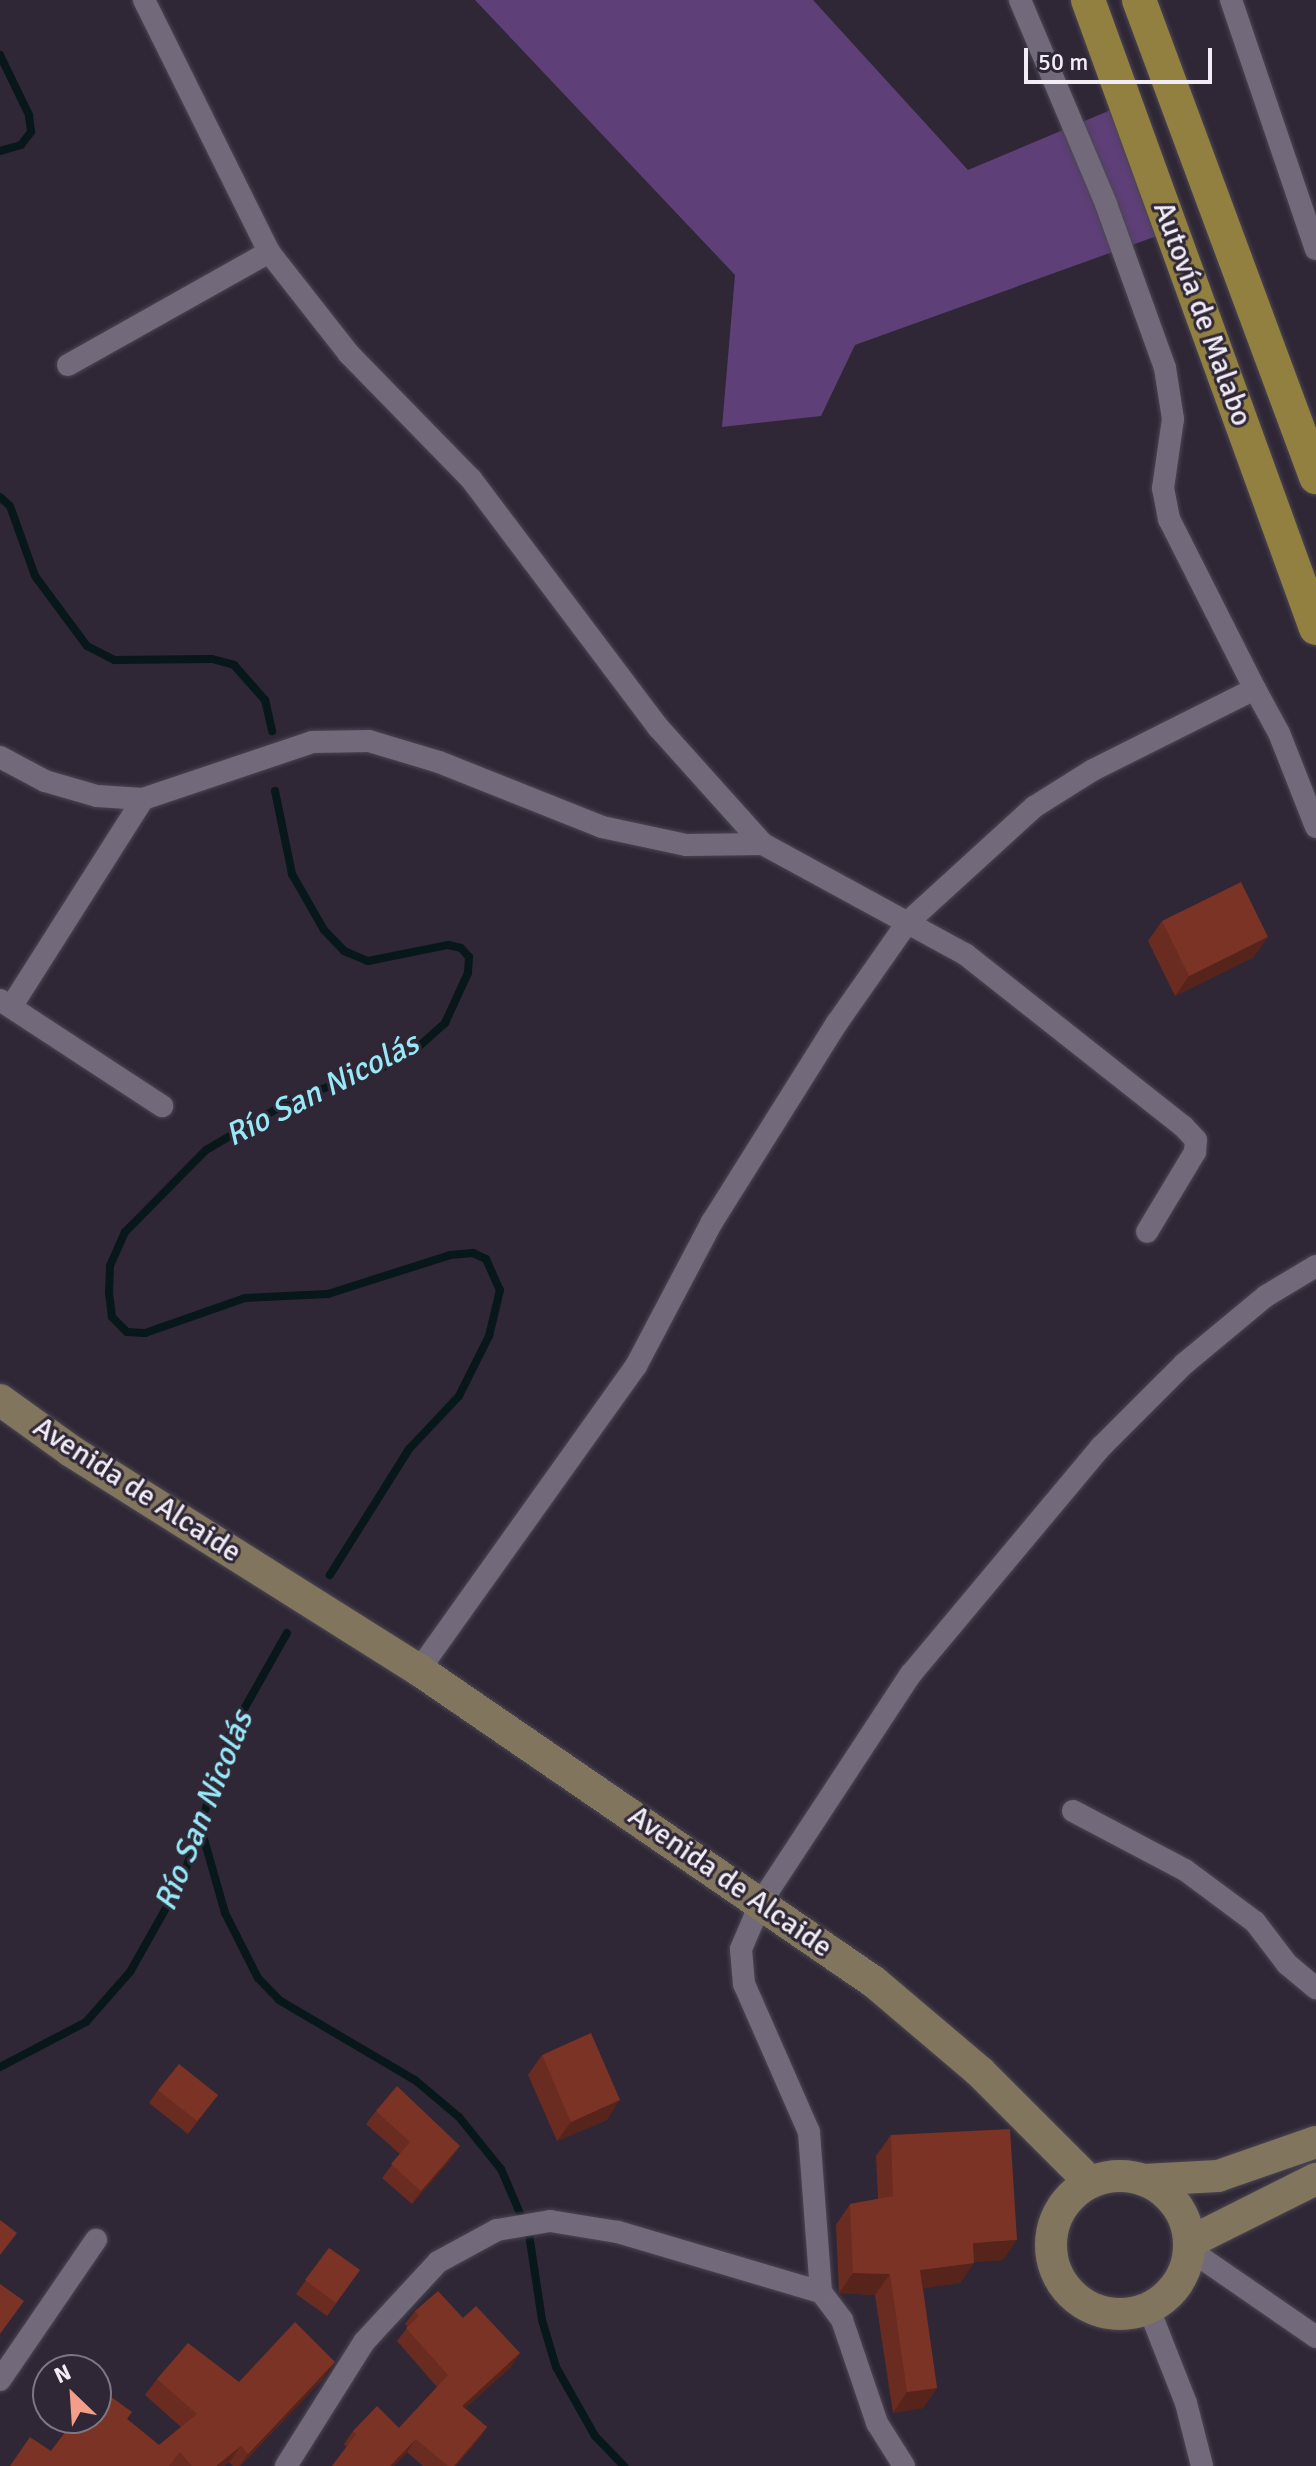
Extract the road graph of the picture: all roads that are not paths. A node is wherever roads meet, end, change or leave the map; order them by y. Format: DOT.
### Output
graph roads {
  1 [pos="144,0"];
  2 [pos="1020,0"];
  3 [pos="1088,0"];
  4 [pos="1139,0"];
  5 [pos="1231,0"];
  6 [pos="1316,249"];
  7 [pos="269,252"];
  8 [pos="68,365"];
  9 [pos="1316,477"];
  10 [pos="1316,628"];
  11 [pos="1255,689"];
  12 [pos="0,757"];
  13 [pos="143,799"];
  14 [pos="1316,827"];
  15 [pos="763,844"];
  16 [pos="907,923"];
  17 [pos="6,1004"];
  18 [pos="162,1106"];
  19 [pos="1147,1232"];
  20 [pos="1316,1266"];
  21 [pos="0,1400"];
  22 [pos="419,1670"];
  23 [pos="1073,1811"];
  24 [pos="761,1902"];
  25 [pos="1316,1988"];
  26 [pos="1316,2142"];
  27 [pos="1316,2179"];
  28 [pos="1144,2180"];
  29 [pos="1090,2182"];
  30 [pos="96,2240"];
  31 [pos="1190,2246"];
  32 [pos="821,2292"];
  33 [pos="1149,2309"];
  34 [pos="1316,2337"];
  35 [pos="0,2380"];
  36 [pos="286,2466"];
  37 [pos="904,2466"];
  38 [pos="1202,2466"];
  1 -- 7 [label="street"];
  2 -- 11 [label="street"];
  3 -- 10 [label="main road, Autovía de Malabo"];
  4 -- 9 [label="main road, Autovía de Malabo"];
  5 -- 6 [label="street"];
  7 -- 8 [label="street"];
  7 -- 15 [label="street"];
  11 -- 14 [label="street"];
  11 -- 16 [label="street"];
  12 -- 13 [label="street"];
  13 -- 15 [label="street"];
  13 -- 17 [label="street"];
  15 -- 16 [label="street"];
  16 -- 19 [label="street"];
  16 -- 22 [label="street"];
  17 -- 18 [label="street"];
  20 -- 24 [label="street"];
  21 -- 22 [label="main road, Avenida de Alcaide"];
  22 -- 24 [label="main road, Avenida de Alcaide"];
  23 -- 25 [label="street"];
  24 -- 29 [label="main road, Avenida de Alcaide"];
  24 -- 32 [label="street"];
  26 -- 28 [label="main road"];
  27 -- 31 [label="main road"];
  28 -- 29 [label="main road"];
  28 -- 31 [label="main road"];
  29 -- 33 [label="main road"];
  30 -- 35 [label="street"];
  31 -- 33 [label="main road"];
  31 -- 34 [label="street"];
  32 -- 36 [label="street"];
  32 -- 37 [label="street"];
  33 -- 38 [label="street"];
}
